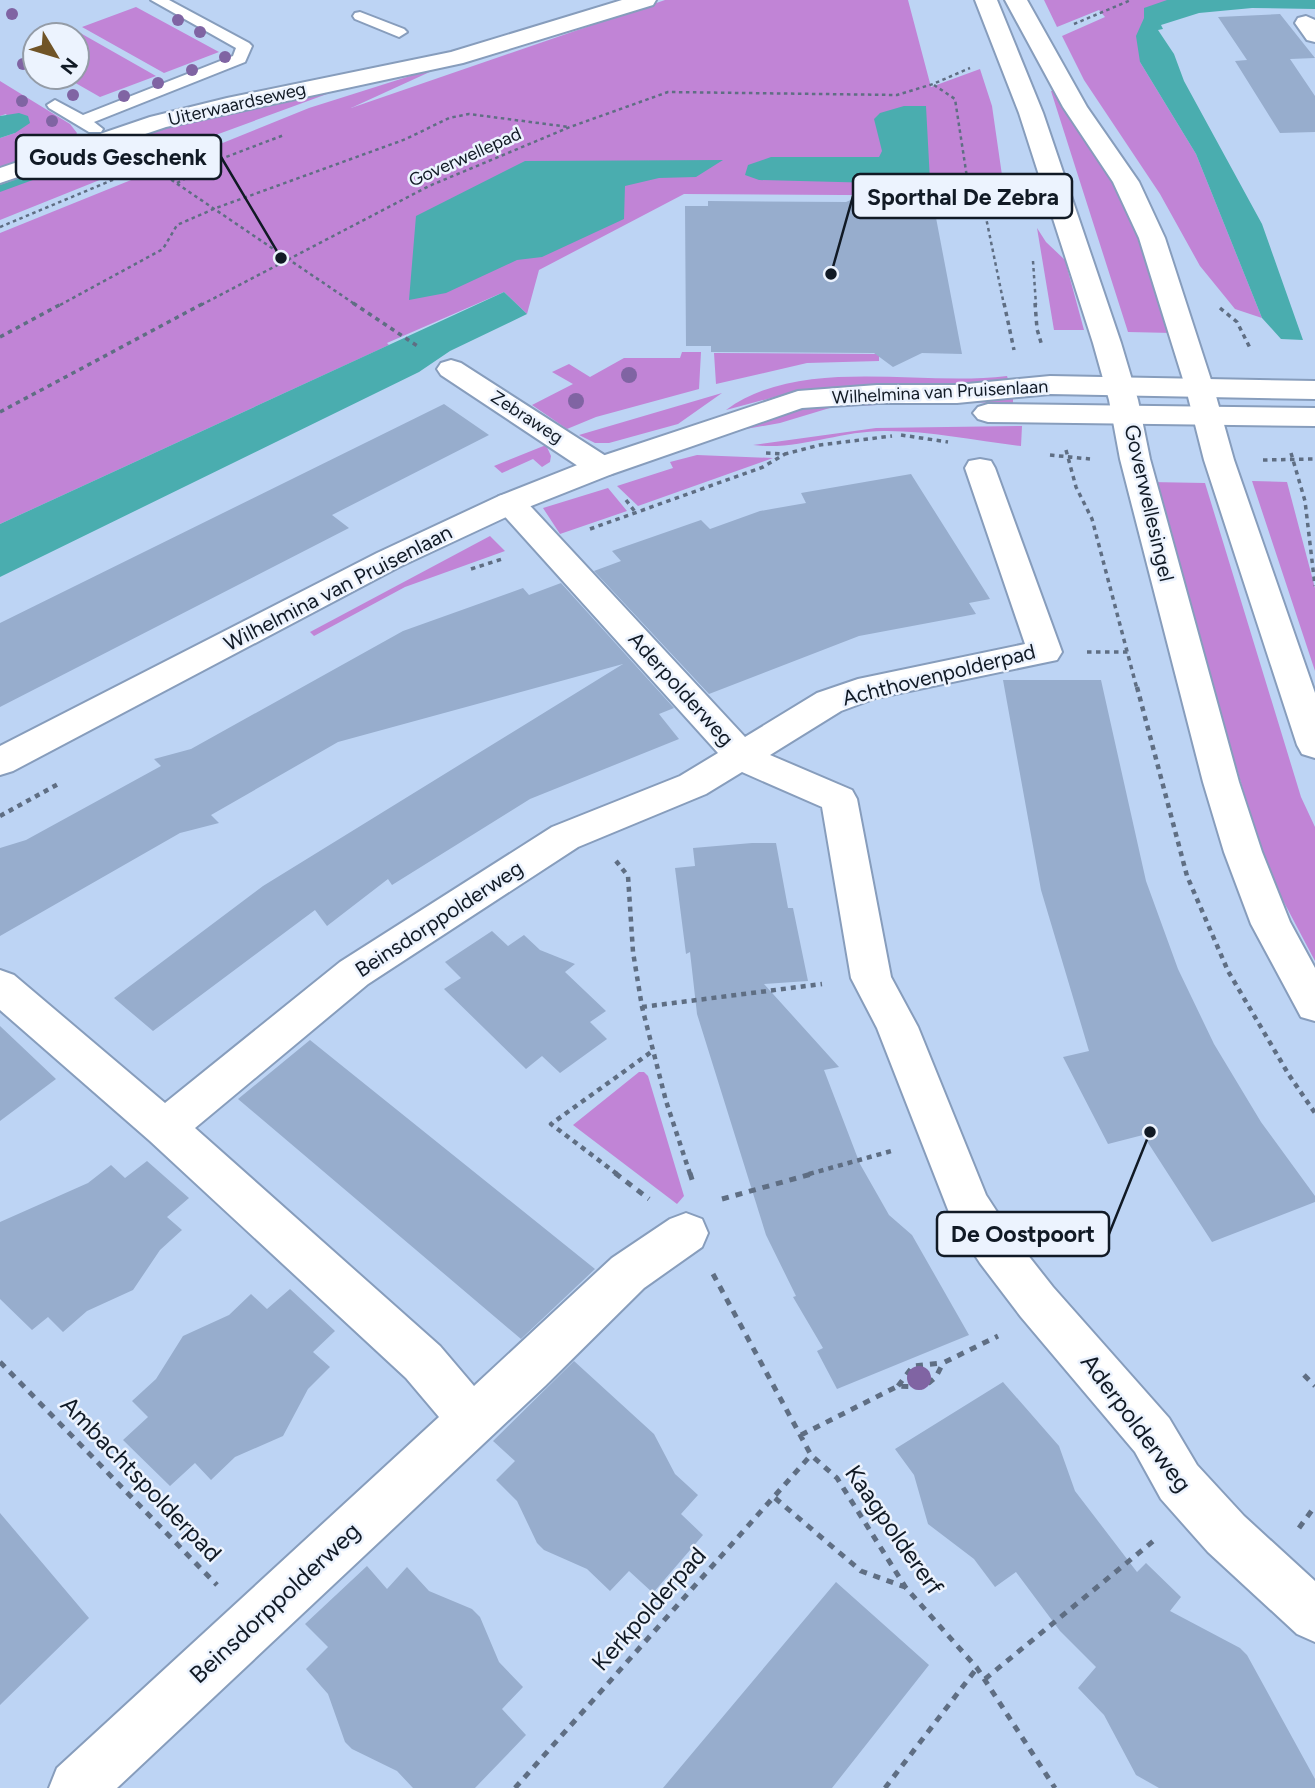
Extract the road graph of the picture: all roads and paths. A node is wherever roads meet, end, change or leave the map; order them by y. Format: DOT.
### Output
graph roads {
  1 [pos="158,0"];
  2 [pos="645,0"];
  3 [pos="986,0"];
  4 [pos="1016,0"];
  5 [pos="1131,0"];
  6 [pos="360,16"];
  7 [pos="1067,27"];
  8 [pos="399,33"];
  9 [pos="241,41"];
  10 [pos="979,64"];
  11 [pos="933,85"];
  12 [pos="55,105"];
  13 [pos="80,121"];
  14 [pos="570,127"];
  15 [pos="108,137"];
  16 [pos="155,169"];
  17 [pos="0,176"];
  18 [pos="216,208"];
  19 [pos="288,258"];
  20 [pos="396,331"];
  21 [pos="0,337"];
  22 [pos="1015,351"];
  23 [pos="451,369"];
  24 [pos="1315,390"];
  25 [pos="1124,400"];
  26 [pos="1203,402"];
  27 [pos="0,412"];
  28 [pos="1315,417"];
  29 [pos="1041,454"];
  30 [pos="970,456"];
  31 [pos="1068,457"];
  32 [pos="1315,459"];
  33 [pos="601,467"];
  34 [pos="510,503"];
  35 [pos="550,544"];
  36 [pos="464,572"];
  37 [pos="1315,586"];
  38 [pos="1315,746"];
  39 [pos="742,757"];
  40 [pos="0,762"];
  41 [pos="71,777"];
  42 [pos="0,816"];
  43 [pos="594,825"];
  44 [pos="871,978"];
  45 [pos="0,986"];
  46 [pos="1315,1005"];
  47 [pos="642,1007"];
  48 [pos="654,1050"];
  49 [pos="164,1128"];
  50 [pos="940,1137"];
  51 [pos="693,1219"];
  52 [pos="1046,1312"];
  53 [pos="0,1362"];
  54 [pos="943,1363"];
  55 [pos="1304,1375"];
  56 [pos="898,1386"];
  57 [pos="1315,1386"];
  58 [pos="472,1419"];
  59 [pos="801,1435"];
  60 [pos="811,1455"];
  61 [pos="775,1497"];
  62 [pos="1199,1504"];
  63 [pos="906,1588"];
  64 [pos="1315,1616"];
  65 [pos="254,1623"];
  66 [pos="977,1668"];
  67 [pos="985,1679"];
  68 [pos="77,1788"];
  69 [pos="515,1788"];
  70 [pos="885,1788"];
  71 [pos="1055,1788"];
  1 -- 9 [label="lane"];
  2 -- 15 [label="street, Uiterwaardseweg"];
  3 -- 25 [label="street, Goverwellesingel"];
  4 -- 26 [label="street"];
  5 -- 7 [label="path"];
  6 -- 8 [label="lane"];
  9 -- 13 [label="lane"];
  10 -- 11 [label="path, Goverwellepad"];
  11 -- 14 [label="path, Goverwellepad"];
  11 -- 22 [label="path"];
  12 -- 13 [label="lane"];
  13 -- 15 [label="lane"];
  14 -- 18 [label="path"];
  14 -- 19 [label="path, Goverwellepad"];
  15 -- 17 [label="street, Uiterwaardseweg"];
  16 -- 18 [label="path"];
  18 -- 19 [label="path"];
  18 -- 21 [label="path"];
  19 -- 20 [label="path"];
  19 -- 27 [label="path, Goverwellepad"];
  23 -- 33 [label="street, Zebraweg"];
  24 -- 26 [label="street"];
  25 -- 26 [label="street, Wilhelmina van Pruisenlaan"];
  25 -- 33 [label="street, Wilhelmina van Pruisenlaan"];
  25 -- 46 [label="street, Goverwellesingel"];
  26 -- 28 [label="street"];
  26 -- 38 [label="street"];
  29 -- 31 [label="path"];
  30 -- 35 [label="path, Wilhelmina van Pruisenlaan"];
  30 -- 39 [label="street, Achthovenpolderpad"];
  32 -- 37 [label="path"];
  33 -- 34 [label="street, Wilhelmina van Pruisenlaan"];
  34 -- 35 [label="street, Aderpolderweg"];
  34 -- 40 [label="street, Wilhelmina van Pruisenlaan"];
  35 -- 36 [label="path, Wilhelmina van Pruisenlaan"];
  35 -- 39 [label="street, Aderpolderweg"];
  39 -- 43 [label="street, Beinsdorppolderweg"];
  39 -- 44 [label="street, Aderpolderweg"];
  41 -- 42 [label="path"];
  43 -- 47 [label="path, Kaagpoldererf"];
  43 -- 49 [label="street, Beinsdorppolderweg"];
  44 -- 47 [label="path"];
  44 -- 50 [label="street, Aderpolderweg"];
  45 -- 49 [label="street"];
  47 -- 48 [label="path, Kaagpoldererf"];
  48 -- 51 [label="path, Kaagpoldererf"];
  48 -- 51 [label="path"];
  49 -- 58 [label="street"];
  50 -- 51 [label="path"];
  50 -- 52 [label="street, Aderpolderweg"];
  51 -- 58 [label="street, Beinsdorppolderweg"];
  51 -- 59 [label="path, Kaagpoldererf"];
  52 -- 54 [label="path"];
  52 -- 62 [label="street, Aderpolderweg"];
  53 -- 65 [label="path, Ambachtspolderpad"];
  54 -- 56 [label="path"];
  54 -- 56 [label="path"];
  55 -- 57 [label="path"];
  56 -- 59 [label="path"];
  58 -- 65 [label="street, Beinsdorppolderweg"];
  59 -- 60 [label="path, Kaagpoldererf"];
  60 -- 61 [label="path, Kerkpolderpad"];
  60 -- 63 [label="path, Kaagpoldererf"];
  61 -- 63 [label="path"];
  61 -- 69 [label="path, Kerkpolderpad"];
  62 -- 64 [label="street, Aderpolderweg"];
  62 -- 67 [label="path, Aderpolderweg"];
  63 -- 66 [label="path, Kaagpoldererf"];
  65 -- 68 [label="street, Beinsdorppolderweg"];
  66 -- 67 [label="path, Kaagpoldererf"];
  66 -- 70 [label="path"];
  67 -- 71 [label="path, Kaagpoldererf"];
}
